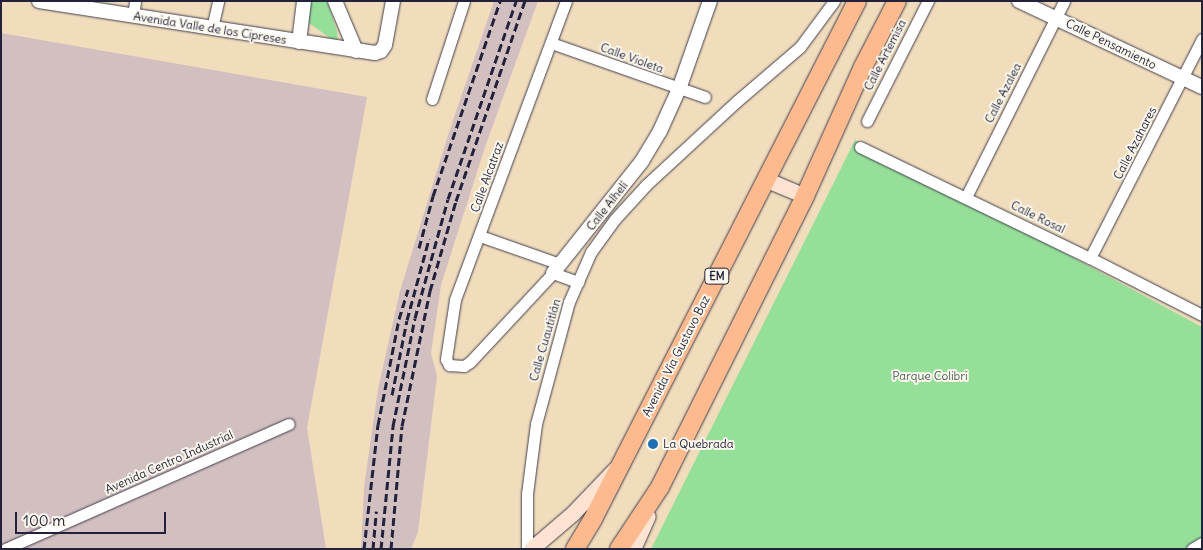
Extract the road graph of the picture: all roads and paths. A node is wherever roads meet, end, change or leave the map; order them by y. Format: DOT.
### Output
graph roads {
  1 [pos="135,1"];
  2 [pos="218,1"];
  3 [pos="304,1"];
  4 [pos="335,1"];
  5 [pos="393,1"];
  6 [pos="464,1"];
  7 [pos="566,1"];
  8 [pos="710,1"];
  9 [pos="834,1"];
  10 [pos="857,1"];
  11 [pos="897,1"];
  12 [pos="928,1"];
  13 [pos="1020,1"];
  14 [pos="1064,1"];
  15 [pos="46,2"];
  16 [pos="133,16"];
  17 [pos="1056,18"];
  18 [pos="212,28"];
  19 [pos="1202,40"];
  20 [pos="299,42"];
  21 [pos="551,43"];
  22 [pos="356,51"];
  23 [pos="1183,79"];
  24 [pos="1202,87"];
  25 [pos="679,89"];
  26 [pos="705,97"];
  27 [pos="432,99"];
  28 [pos="867,121"];
  29 [pos="860,147"];
  30 [pos="767,180"];
  31 [pos="805,196"];
  32 [pos="966,197"];
  33 [pos="480,236"];
  34 [pos="1090,258"];
  35 [pos="557,269"];
  36 [pos="578,282"];
  37 [pos="1202,315"];
  38 [pos="449,365"];
  39 [pos="289,424"];
  40 [pos="620,465"];
  41 [pos="660,487"];
  42 [pos="1202,543"];
  43 [pos="5,549"];
  44 [pos="529,549"];
  45 [pos="575,549"];
  46 [pos="620,549"];
  47 [pos="633,549"];
  48 [pos="1192,549"];
  1 -- 16 [label="street"];
  2 -- 18 [label="street"];
  3 -- 20 [label="street"];
  4 -- 22 [label="street"];
  5 -- 22 [label="street, Avenida Valle de los Cipreses"];
  6 -- 27 [label="street"];
  7 -- 21 [label="street, Calle Alcatraz"];
  8 -- 25 [label="street, Calle Alhelí"];
  9 -- 36 [label="street, Calle Cuautitlán"];
  10 -- 30 [label="main road, Avenida Vía Gustavo Baz / EM"];
  11 -- 31 [label="main road"];
  12 -- 28 [label="street, Calle Artemisa"];
  13 -- 17 [label="street, Calle Pensamiento"];
  14 -- 17 [label="street, Calle Azalea"];
  15 -- 16 [label="street, Avenida Valle de los Cipreses"];
  16 -- 18 [label="street, Avenida Valle de los Cipreses"];
  17 -- 23 [label="street, Calle Pensamiento"];
  17 -- 32 [label="street, Calle Azalea"];
  18 -- 20 [label="street, Avenida Valle de los Cipreses"];
  19 -- 23 [label="street, Calle Azahares"];
  20 -- 22 [label="street, Avenida Valle de los Cipreses"];
  21 -- 25 [label="street, Calle Violeta"];
  21 -- 33 [label="street, Calle Alcatraz"];
  23 -- 24 [label="street, Calle Pensamiento"];
  23 -- 34 [label="street, Calle Azahares"];
  25 -- 26 [label="street, Calle Violeta"];
  25 -- 35 [label="street, Calle Alhelí"];
  29 -- 32 [label="street, Calle Rosal"];
  30 -- 31 [label="main road"];
  30 -- 40 [label="main road, Avenida Vía Gustavo Baz / EM"];
  31 -- 41 [label="main road"];
  32 -- 34 [label="street, Calle Rosal"];
  33 -- 35 [label="street"];
  33 -- 38 [label="street, Calle Alcatraz"];
  34 -- 37 [label="street, Calle Rosal"];
  35 -- 36 [label="street"];
  35 -- 38 [label="street, Calle Alhelí"];
  36 -- 44 [label="street, Calle Cuautitlán"];
  39 -- 43 [label="street, Avenida Centro Industrial"];
  40 -- 44 [label="main road"];
  40 -- 45 [label="main road, Avenida Vía Gustavo Baz / EM"];
  41 -- 46 [label="main road"];
  41 -- 47 [label="main road"];
  42 -- 48 [label="street"];
}
